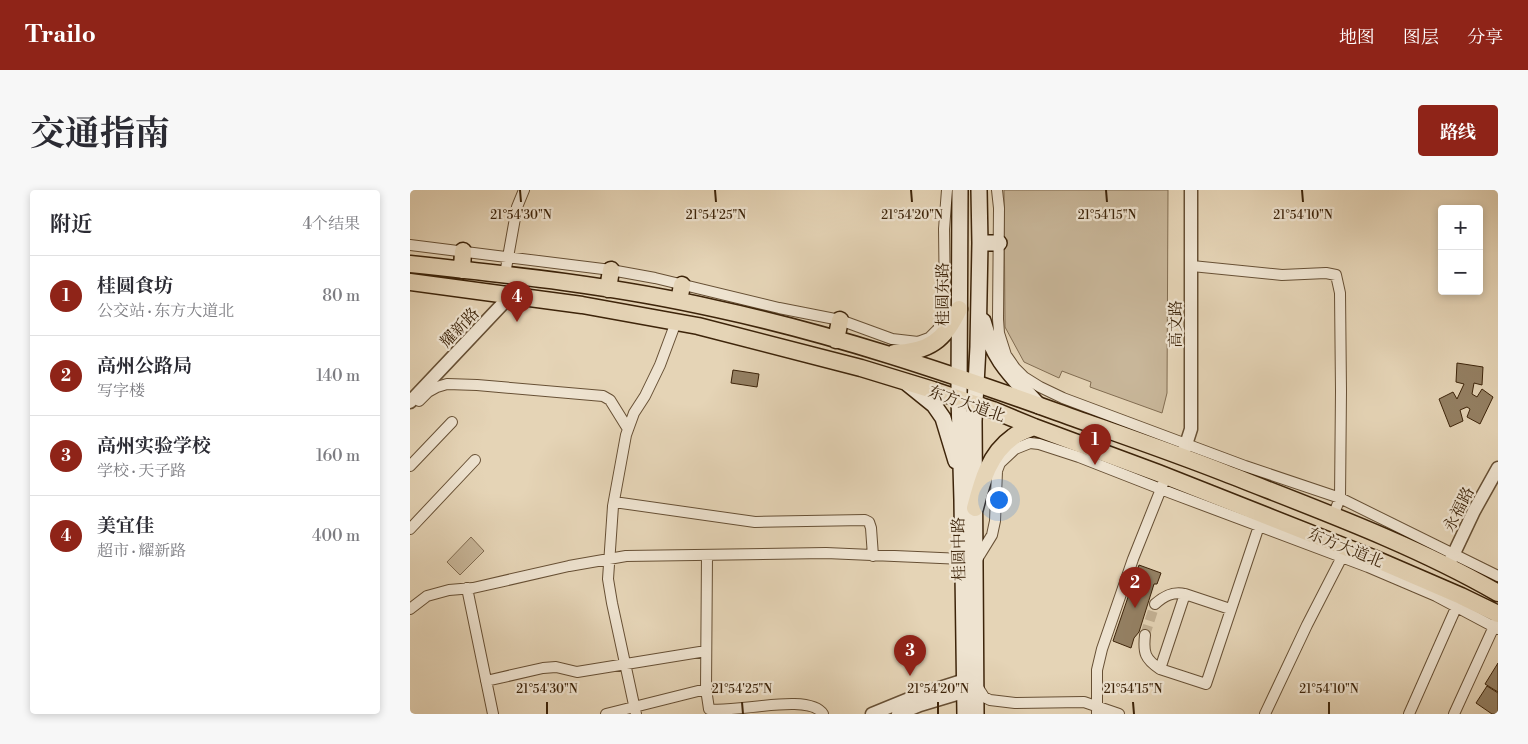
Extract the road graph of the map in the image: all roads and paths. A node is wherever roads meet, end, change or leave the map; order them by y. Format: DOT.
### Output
graph roads {
  1 [pos="524,190"];
  2 [pos="947,190"];
  3 [pos="960,190"];
  4 [pos="979,190"];
  5 [pos="997,190"];
  6 [pos="1192,190"];
  7 [pos="980,243"];
  8 [pos="999,243"];
  9 [pos="410,245"];
  10 [pos="463,251"];
  11 [pos="508,257"];
  12 [pos="410,264"];
  13 [pos="1192,266"];
  14 [pos="462,270"];
  15 [pos="611,270"];
  16 [pos="505,274"];
  17 [pos="410,282"];
  18 [pos="608,290"];
  19 [pos="680,293"];
  20 [pos="511,296"];
  21 [pos="979,302"];
  22 [pos="726,305"];
  23 [pos="959,309"];
  24 [pos="778,316"];
  25 [pos="840,320"];
  26 [pos="676,322"];
  27 [pos="711,330"];
  28 [pos="836,340"];
  29 [pos="887,354"];
  30 [pos="960,377"];
  31 [pos="902,381"];
  32 [pos="976,383"];
  33 [pos="959,398"];
  34 [pos="410,402"];
  35 [pos="975,404"];
  36 [pos="1039,406"];
  37 [pos="410,408"];
  38 [pos="1078,419"];
  39 [pos="452,422"];
  40 [pos="1034,427"];
  41 [pos="628,429"];
  42 [pos="1069,440"];
  43 [pos="1185,450"];
  44 [pos="474,460"];
  45 [pos="410,466"];
  46 [pos="1498,468"];
  47 [pos="962,474"];
  48 [pos="1164,483"];
  49 [pos="1340,498"];
  50 [pos="614,502"];
  51 [pos="975,508"];
  52 [pos="1333,516"];
  53 [pos="1261,520"];
  54 [pos="410,528"];
  55 [pos="1344,552"];
  56 [pos="707,555"];
  57 [pos="872,556"];
  58 [pos="609,559"];
  59 [pos="1451,559"];
  60 [pos="969,560"];
  61 [pos="1498,576"];
  62 [pos="467,588"];
  63 [pos="1498,593"];
  64 [pos="1185,594"];
  65 [pos="1459,601"];
  66 [pos="1155,604"];
  67 [pos="410,609"];
  68 [pos="1230,609"];
  69 [pos="1497,622"];
  70 [pos="1145,635"];
  71 [pos="706,651"];
  72 [pos="625,664"];
  73 [pos="1160,669"];
  74 [pos="486,681"];
  75 [pos="969,686"];
  76 [pos="706,689"];
  77 [pos="1097,710"];
  78 [pos="635,711"];
  79 [pos="493,714"];
  80 [pos="606,714"];
  81 [pos="823,714"];
  82 [pos="872,714"];
  83 [pos="898,714"];
  84 [pos="965,714"];
  85 [pos="976,714"];
  86 [pos="1119,714"];
  87 [pos="1265,714"];
  88 [pos="1409,714"];
  89 [pos="1454,714"];
  1 -- 11 [label="street"];
  2 -- 25 [label="street"];
  3 -- 23 [label="main road, 桂圆东路"];
  4 -- 7 [label="main road"];
  5 -- 8 [label="street"];
  6 -- 13 [label="street, 高文路"];
  7 -- 8 [label="main road"];
  7 -- 21 [label="main road"];
  8 -- 43 [label="street"];
  9 -- 10 [label="street"];
  10 -- 11 [label="street"];
  10 -- 14 [label="main road"];
  11 -- 15 [label="street"];
  11 -- 16 [label="street"];
  12 -- 14 [label="main road, 东方大道北"];
  13 -- 43 [label="street, 高文路"];
  13 -- 49 [label="street"];
  14 -- 16 [label="main road, 东方大道北"];
  15 -- 18 [label="main road"];
  15 -- 19 [label="street"];
  16 -- 18 [label="main road, 东方大道北"];
  17 -- 20 [label="main road, 东方大道北"];
  18 -- 19 [label="main road, 东方大道北"];
  19 -- 22 [label="main road, 东方大道北"];
  20 -- 26 [label="main road, 东方大道北"];
  20 -- 34 [label="street, 耀新路"];
  21 -- 32 [label="main road"];
  21 -- 36 [label="main road"];
  22 -- 24 [label="main road, 东方大道北"];
  22 -- 27 [label="main road"];
  23 -- 29 [label="main road"];
  23 -- 30 [label="main road, 桂圆东路"];
  24 -- 25 [label="street"];
  24 -- 28 [label="main road, 东方大道北"];
  25 -- 28 [label="main road"];
  26 -- 27 [label="main road, 东方大道北"];
  26 -- 41 [label="street"];
  27 -- 31 [label="main road, 东方大道北"];
  28 -- 29 [label="main road, 东方大道北"];
  29 -- 30 [label="main road, 东方大道北"];
  30 -- 32 [label="main road, 东方大道北"];
  30 -- 33 [label="main road, 桂圆东路"];
  31 -- 33 [label="main road, 东方大道北"];
  31 -- 47 [label="main road"];
  32 -- 35 [label="main road, 桂圆中路"];
  32 -- 36 [label="main road, 东方大道北"];
  33 -- 35 [label="main road, 东方大道北"];
  33 -- 47 [label="main road, 桂圆中路"];
  35 -- 40 [label="main road, 东方大道北"];
  35 -- 51 [label="main road, 桂圆中路"];
  36 -- 38 [label="main road, 东方大道北"];
  37 -- 41 [label="street"];
  38 -- 42 [label="main road"];
  38 -- 43 [label="main road, 东方大道北"];
  39 -- 45 [label="street"];
  40 -- 42 [label="main road, 东方大道北"];
  40 -- 51 [label="main road"];
  41 -- 50 [label="street"];
  42 -- 48 [label="main road, 东方大道北"];
  43 -- 49 [label="street"];
  43 -- 52 [label="main road, 东方大道北"];
  44 -- 54 [label="street"];
  46 -- 59 [label="street, 永福路"];
  47 -- 60 [label="main road, 桂圆中路"];
  48 -- 53 [label="main road, 东方大道北"];
  48 -- 60 [label="street"];
  48 -- 77 [label="street"];
  49 -- 52 [label="street"];
  49 -- 59 [label="street"];
  50 -- 57 [label="street"];
  50 -- 58 [label="street"];
  51 -- 60 [label="main road, 桂圆中路"];
  52 -- 59 [label="main road, 东方大道北"];
  53 -- 55 [label="main road, 东方大道北"];
  53 -- 68 [label="street"];
  55 -- 65 [label="main road, 东方大道北"];
  55 -- 87 [label="street"];
  56 -- 57 [label="street"];
  56 -- 58 [label="street"];
  56 -- 71 [label="street"];
  57 -- 60 [label="street"];
  58 -- 62 [label="street"];
  58 -- 72 [label="street"];
  59 -- 61 [label="street"];
  59 -- 63 [label="main road, 东方大道北"];
  60 -- 75 [label="main road, 桂圆中路"];
  62 -- 67 [label="street"];
  62 -- 74 [label="street"];
  64 -- 66 [label="street"];
  64 -- 68 [label="street"];
  64 -- 73 [label="street"];
  65 -- 69 [label="main road, 东方大道北"];
  65 -- 88 [label="street"];
  68 -- 73 [label="street"];
  69 -- 89 [label="street"];
  70 -- 73 [label="street"];
  71 -- 72 [label="street"];
  71 -- 76 [label="street"];
  72 -- 74 [label="street"];
  72 -- 78 [label="street"];
  74 -- 79 [label="street"];
  75 -- 77 [label="street"];
  75 -- 82 [label="street"];
  75 -- 83 [label="street"];
  75 -- 84 [label="main road, 桂圆中路"];
  75 -- 85 [label="main road, 桂圆中路"];
  76 -- 78 [label="street"];
  76 -- 81 [label="street"];
  77 -- 86 [label="street"];
  78 -- 80 [label="street"];
}
